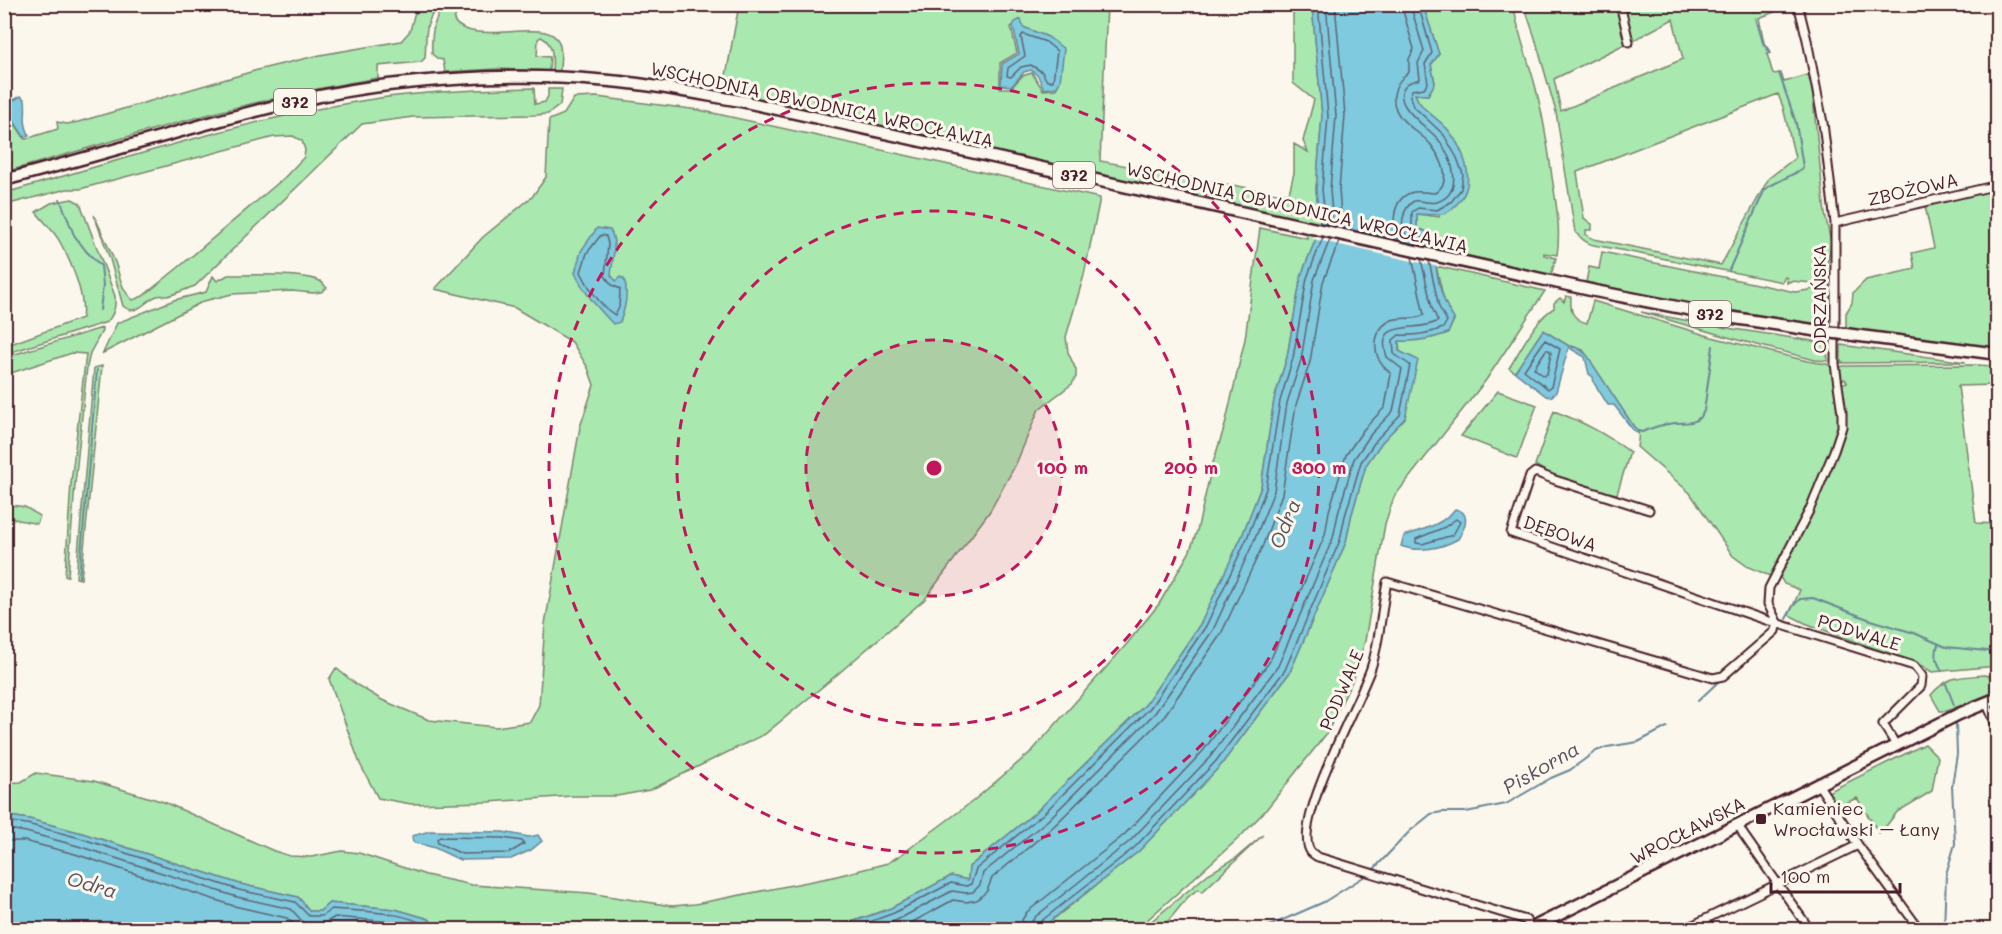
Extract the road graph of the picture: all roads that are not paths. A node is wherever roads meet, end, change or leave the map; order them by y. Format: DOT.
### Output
graph roads {
  1 [pos="1620,4"];
  2 [pos="1798,4"];
  3 [pos="1629,42"];
  4 [pos="4,180"];
  5 [pos="1998,185"];
  6 [pos="1834,223"];
  7 [pos="1998,354"];
  8 [pos="1649,510"];
  9 [pos="1777,622"];
  10 [pos="1998,698"];
  11 [pos="1986,702"];
  12 [pos="1998,729"];
  13 [pos="1896,745"];
  14 [pos="1818,784"];
  15 [pos="1738,824"];
  16 [pos="1858,845"];
  17 [pos="1777,883"];
  18 [pos="1529,929"];
  19 [pos="1683,930"];
  20 [pos="1810,930"];
  21 [pos="1920,930"];
  1 -- 3 [label="street"];
  2 -- 6 [label="street, ODRZAŃSKA"];
  4 -- 7 [label="main road, WSCHODNIA OBWODNICA WROCŁAWIA / 372, bridge"];
  5 -- 6 [label="street, ZBOŻOWA"];
  6 -- 9 [label="street, ODRZAŃSKA"];
  8 -- 9 [label="street, DĘBOWA"];
  9 -- 13 [label="street, PODWALE"];
  9 -- 18 [label="street, PODWALE"];
  10 -- 11 [label="main road, WROCŁAWSKA"];
  11 -- 12 [label="street"];
  11 -- 13 [label="main road, WROCŁAWSKA"];
  13 -- 14 [label="main road, WROCŁAWSKA"];
  14 -- 15 [label="main road, WROCŁAWSKA"];
  14 -- 16 [label="street"];
  15 -- 17 [label="street"];
  15 -- 18 [label="main road, WROCŁAWSKA"];
  16 -- 17 [label="street"];
  16 -- 21 [label="street"];
  17 -- 19 [label="street"];
  17 -- 20 [label="street"];
}
